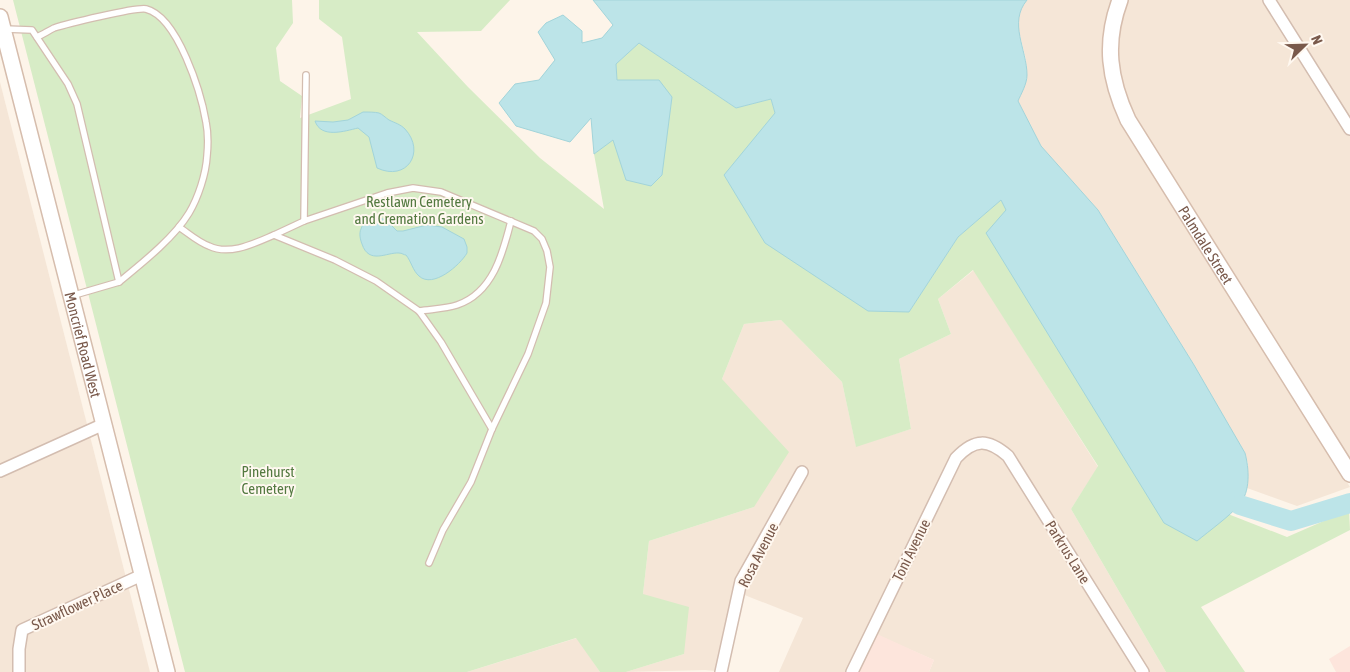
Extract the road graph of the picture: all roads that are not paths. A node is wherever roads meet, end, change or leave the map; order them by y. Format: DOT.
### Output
graph roads {
  1 [pos="1120,0"];
  2 [pos="1269,0"];
  3 [pos="2,23"];
  4 [pos="37,38"];
  5 [pos="306,75"];
  6 [pos="1350,129"];
  7 [pos="510,220"];
  8 [pos="304,221"];
  9 [pos="179,227"];
  10 [pos="274,234"];
  11 [pos="119,282"];
  12 [pos="71,296"];
  13 [pos="419,312"];
  14 [pos="104,424"];
  15 [pos="492,429"];
  16 [pos="984,442"];
  17 [pos="0,471"];
  18 [pos="802,472"];
  19 [pos="1350,474"];
  20 [pos="429,564"];
  21 [pos="142,575"];
  22 [pos="19,672"];
  23 [pos="167,672"];
  24 [pos="721,672"];
  25 [pos="852,672"];
  26 [pos="1144,672"];
  1 -- 19 [label="main road, Palmdale Street"];
  2 -- 6 [label="street"];
  3 -- 4 [label="lane"];
  3 -- 12 [label="main road, Moncrief Road West"];
  4 -- 9 [label="lane"];
  4 -- 11 [label="lane"];
  5 -- 8 [label="lane"];
  7 -- 8 [label="lane"];
  7 -- 13 [label="lane"];
  7 -- 15 [label="lane"];
  8 -- 10 [label="lane"];
  9 -- 10 [label="lane"];
  9 -- 11 [label="lane"];
  10 -- 13 [label="lane"];
  11 -- 12 [label="lane"];
  12 -- 14 [label="main road, Moncrief Road West"];
  13 -- 15 [label="lane"];
  14 -- 17 [label="street"];
  14 -- 21 [label="main road, Moncrief Road West"];
  15 -- 20 [label="lane"];
  16 -- 25 [label="street, Toni Avenue"];
  16 -- 26 [label="street, Parkrus Lane"];
  18 -- 24 [label="street, Rosa Avenue"];
  21 -- 22 [label="street, Strawflower Place"];
  21 -- 23 [label="main road, Moncrief Road West"];
}
